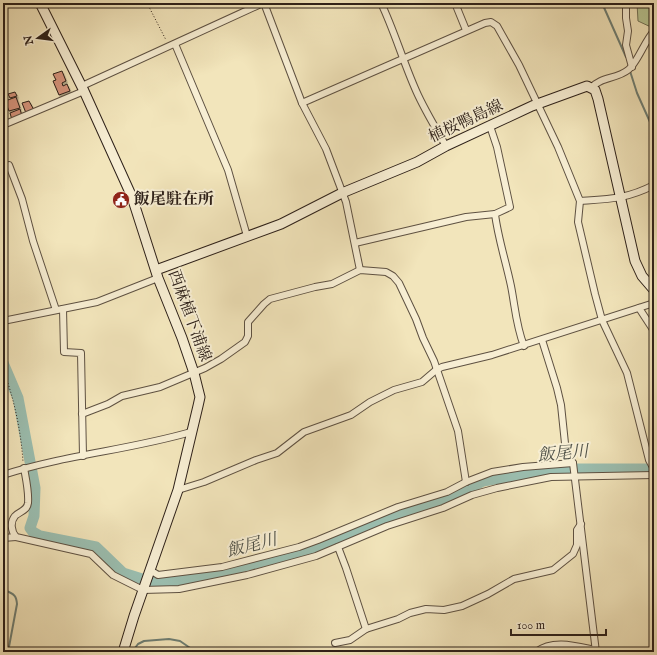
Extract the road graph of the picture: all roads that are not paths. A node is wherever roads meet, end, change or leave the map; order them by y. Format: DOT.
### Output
graph roads {
  1 [pos="40,3"];
  2 [pos="263,3"];
  3 [pos="380,3"];
  4 [pos="455,3"];
  5 [pos="626,3"];
  6 [pos="466,30"];
  7 [pos="654,31"];
  8 [pos="172,45"];
  9 [pos="403,59"];
  10 [pos="631,68"];
  11 [pos="591,88"];
  12 [pos="83,89"];
  13 [pos="302,103"];
  14 [pos="537,104"];
  15 [pos="3,125"];
  16 [pos="490,126"];
  17 [pos="446,146"];
  18 [pos="3,166"];
  19 [pos="654,185"];
  20 [pos="342,193"];
  21 [pos="620,198"];
  22 [pos="580,201"];
  23 [pos="495,214"];
  24 [pos="247,236"];
  25 [pos="355,243"];
  26 [pos="360,270"];
  27 [pos="157,274"];
  28 [pos="650,280"];
  29 [pos="654,290"];
  30 [pos="654,303"];
  31 [pos="639,308"];
  32 [pos="60,309"];
  33 [pos="602,320"];
  34 [pos="3,321"];
  35 [pos="654,331"];
  36 [pos="542,340"];
  37 [pos="524,346"];
  38 [pos="436,370"];
  39 [pos="194,373"];
  40 [pos="82,414"];
  41 [pos="191,432"];
  42 [pos="83,456"];
  43 [pos="574,463"];
  44 [pos="24,468"];
  45 [pos="654,469"];
  46 [pos="3,475"];
  47 [pos="654,475"];
  48 [pos="575,476"];
  49 [pos="466,482"];
  50 [pos="178,490"];
  51 [pos="581,524"];
  52 [pos="16,537"];
  53 [pos="3,538"];
  54 [pos="338,547"];
  55 [pos="149,572"];
  56 [pos="144,588"];
  57 [pos="366,629"];
  58 [pos="335,643"];
  59 [pos="596,651"];
  60 [pos="123,652"];
  61 [pos="536,652"];
  1 -- 12 [label="main road, 西麻植下浦線"];
  2 -- 8 [label="street"];
  2 -- 13 [label="street"];
  3 -- 9 [label="street"];
  4 -- 6 [label="street"];
  5 -- 10 [label="street"];
  6 -- 9 [label="street"];
  6 -- 14 [label="street"];
  7 -- 10 [label="street"];
  8 -- 12 [label="street"];
  8 -- 24 [label="street"];
  9 -- 13 [label="street"];
  9 -- 17 [label="street"];
  10 -- 11 [label="street"];
  11 -- 14 [label="main road, 植桜鴨島線"];
  11 -- 21 [label="main road"];
  12 -- 15 [label="street"];
  12 -- 27 [label="main road, 西麻植下浦線"];
  13 -- 20 [label="street"];
  14 -- 16 [label="main road, 植桜鴨島線"];
  14 -- 22 [label="street"];
  16 -- 17 [label="main road, 植桜鴨島線"];
  16 -- 23 [label="street"];
  17 -- 20 [label="main road, 植桜鴨島線"];
  18 -- 32 [label="street"];
  19 -- 21 [label="street"];
  20 -- 24 [label="main road, 植桜鴨島線"];
  20 -- 25 [label="street"];
  21 -- 22 [label="street"];
  21 -- 28 [label="main road"];
  22 -- 33 [label="street"];
  23 -- 25 [label="street"];
  23 -- 37 [label="street"];
  24 -- 27 [label="main road, 植桜鴨島線"];
  25 -- 26 [label="street"];
  26 -- 38 [label="street"];
  26 -- 39 [label="street"];
  27 -- 32 [label="street"];
  27 -- 39 [label="main road, 西麻植下浦線"];
  28 -- 29 [label="main road"];
  30 -- 31 [label="street"];
  31 -- 33 [label="street"];
  31 -- 35 [label="street"];
  32 -- 34 [label="street"];
  32 -- 40 [label="street"];
  33 -- 36 [label="street"];
  33 -- 45 [label="street"];
  36 -- 37 [label="street"];
  36 -- 43 [label="street"];
  37 -- 38 [label="street"];
  38 -- 49 [label="street"];
  38 -- 50 [label="street"];
  39 -- 40 [label="street"];
  39 -- 41 [label="main road, 西麻植下浦線"];
  40 -- 42 [label="street"];
  41 -- 42 [label="street"];
  41 -- 50 [label="main road, 西麻植下浦線"];
  42 -- 44 [label="street"];
  43 -- 48 [label="street"];
  43 -- 49 [label="street"];
  44 -- 46 [label="street"];
  44 -- 52 [label="street"];
  47 -- 48 [label="street"];
  48 -- 51 [label="street"];
  48 -- 54 [label="street"];
  49 -- 55 [label="street"];
  50 -- 55 [label="main road, 西麻植下浦線"];
  51 -- 57 [label="street"];
  51 -- 59 [label="street"];
  52 -- 53 [label="street"];
  52 -- 56 [label="street"];
  54 -- 56 [label="street"];
  54 -- 57 [label="street"];
  55 -- 56 [label="main road, 西麻植下浦線"];
  56 -- 60 [label="main road, 西麻植下浦線"];
  57 -- 58 [label="street"];
  59 -- 61 [label="street"];
}
